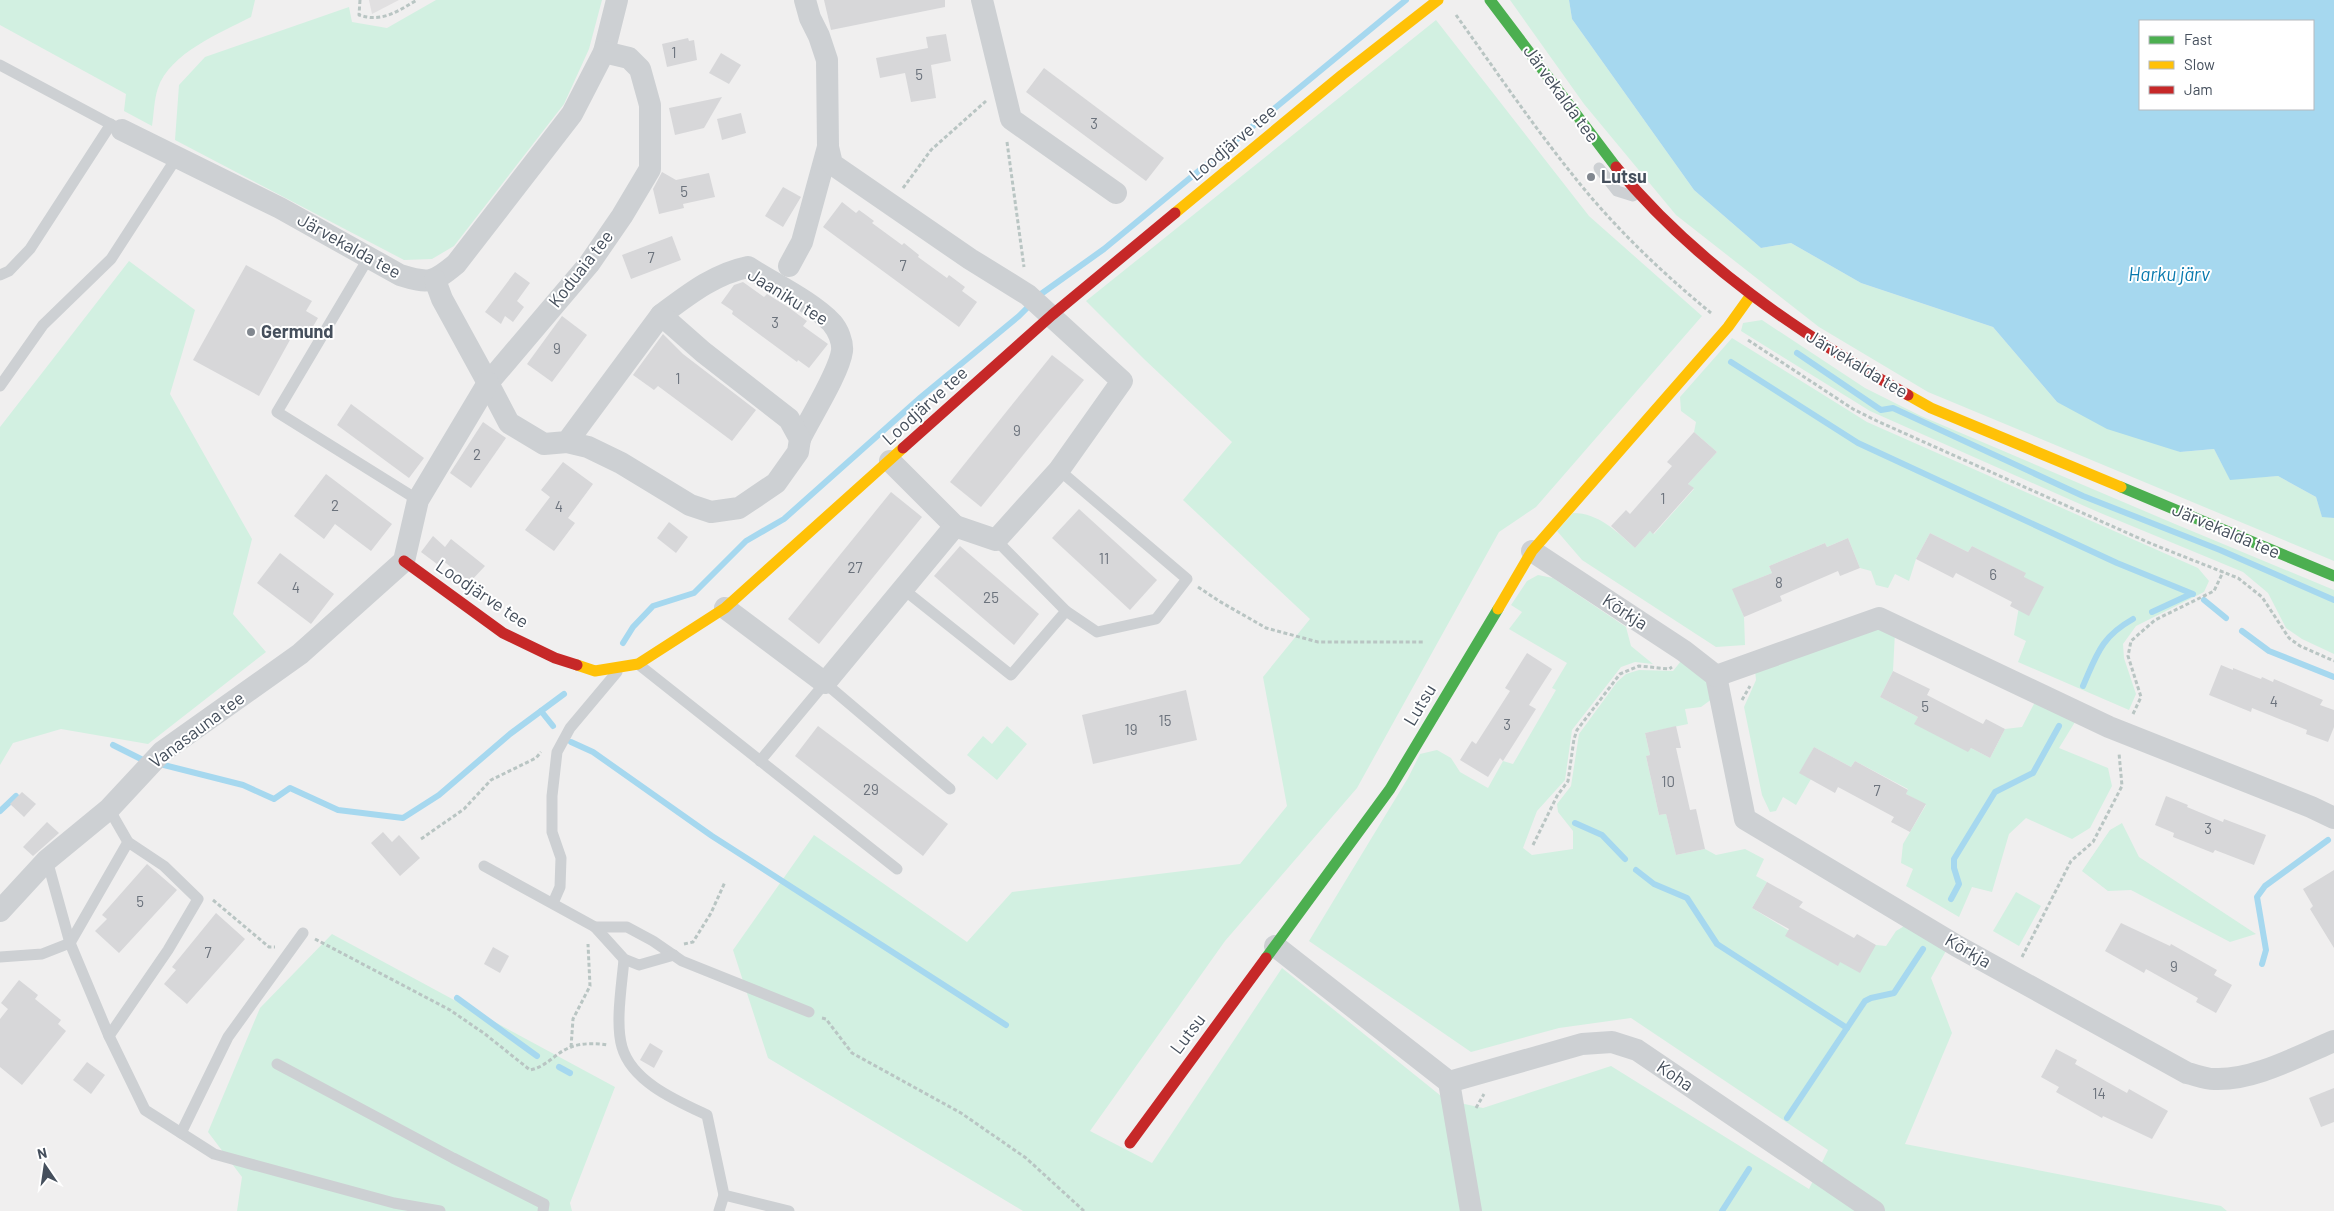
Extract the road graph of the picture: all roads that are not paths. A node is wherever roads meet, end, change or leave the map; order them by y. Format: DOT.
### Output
graph roads {
  1 [pos="617,0"];
  2 [pos="805,0"];
  3 [pos="982,0"];
  4 [pos="1438,0"];
  5 [pos="1490,0"];
  6 [pos="604,52"];
  7 [pos="0,64"];
  8 [pos="1579,119"];
  9 [pos="117,127"];
  10 [pos="1584,142"];
  11 [pos="828,147"];
  12 [pos="1590,155"];
  13 [pos="177,157"];
  14 [pos="1116,193"];
  15 [pos="1644,199"];
  16 [pos="369,257"];
  17 [pos="789,266"];
  18 [pos="0,275"];
  19 [pos="435,280"];
  20 [pos="1752,295"];
  21 [pos="1042,307"];
  22 [pos="660,315"];
  23 [pos="488,383"];
  24 [pos="0,386"];
  25 [pos="800,438"];
  26 [pos="567,442"];
  27 [pos="890,461"];
  28 [pos="1059,470"];
  29 [pos="418,500"];
  30 [pos="956,526"];
  31 [pos="996,540"];
  32 [pos="1532,551"];
  33 [pos="404,560"];
  34 [pos="2334,576"];
  35 [pos="903,589"];
  36 [pos="725,608"];
  37 [pos="1066,611"];
  38 [pos="638,664"];
  39 [pos="622,667"];
  40 [pos="1716,676"];
  41 [pos="825,683"];
  42 [pos="760,761"];
  43 [pos="950,788"];
  44 [pos="109,809"];
  45 [pos="2334,818"];
  46 [pos="128,842"];
  47 [pos="46,860"];
  48 [pos="484,866"];
  49 [pos="897,869"];
  50 [pos="553,903"];
  51 [pos="0,910"];
  52 [pos="591,925"];
  53 [pos="303,933"];
  54 [pos="70,943"];
  55 [pos="1275,946"];
  56 [pos="669,952"];
  57 [pos="0,957"];
  58 [pos="624,958"];
  59 [pos="808,1012"];
  60 [pos="109,1036"];
  61 [pos="2334,1041"];
  62 [pos="277,1064"];
  63 [pos="1448,1082"];
  64 [pos="180,1133"];
  65 [pos="1130,1143"];
  66 [pos="724,1195"];
  67 [pos="440,1211"];
  68 [pos="543,1211"];
  69 [pos="719,1211"];
  70 [pos="789,1211"];
  71 [pos="1471,1211"];
  72 [pos="1874,1211"];
  1 -- 6 [label="street"];
  2 -- 11 [label="street"];
  3 -- 14 [label="street"];
  4 -- 21 [label="street, Loodjärve tee"];
  5 -- 8 [label="street, Järvekalda tee"];
  6 -- 19 [label="street"];
  6 -- 23 [label="street, Koduaia tee"];
  7 -- 9 [label="lane"];
  8 -- 10 [label="lane"];
  8 -- 15 [label="street, Järvekalda tee"];
  9 -- 13 [label="street, Järvekalda tee"];
  9 -- 18 [label="lane"];
  11 -- 17 [label="street"];
  11 -- 21 [label="street"];
  12 -- 15 [label="lane"];
  13 -- 16 [label="street, Järvekalda tee"];
  13 -- 24 [label="lane"];
  15 -- 20 [label="street, Järvekalda tee"];
  16 -- 19 [label="street, Järvekalda tee"];
  16 -- 29 [label="lane"];
  19 -- 23 [label="street"];
  20 -- 32 [label="street, Lutsu"];
  20 -- 34 [label="street, Järvekalda tee"];
  21 -- 27 [label="street, Loodjärve tee"];
  21 -- 28 [label="street"];
  22 -- 25 [label="street"];
  22 -- 25 [label="street, Jaaniku tee"];
  22 -- 26 [label="street, Jaaniku tee"];
  23 -- 26 [label="street, Jaaniku tee"];
  23 -- 29 [label="street"];
  25 -- 26 [label="street, Jaaniku tee"];
  27 -- 30 [label="street"];
  27 -- 36 [label="street, Loodjärve tee"];
  28 -- 31 [label="street"];
  28 -- 37 [label="lane"];
  29 -- 33 [label="street"];
  30 -- 31 [label="street"];
  30 -- 35 [label="street"];
  31 -- 37 [label="lane"];
  32 -- 40 [label="street, Kõrkja"];
  32 -- 55 [label="street, Lutsu"];
  33 -- 39 [label="street, Loodjärve tee"];
  33 -- 44 [label="street, Vanasauna tee"];
  35 -- 37 [label="lane"];
  35 -- 41 [label="street"];
  36 -- 38 [label="street, Loodjärve tee"];
  36 -- 41 [label="street"];
  38 -- 39 [label="street, Loodjärve tee"];
  38 -- 42 [label="lane"];
  39 -- 50 [label="lane"];
  40 -- 45 [label="street"];
  40 -- 61 [label="street, Kõrkja"];
  41 -- 42 [label="lane"];
  41 -- 43 [label="lane"];
  42 -- 49 [label="lane"];
  44 -- 46 [label="lane"];
  44 -- 47 [label="street, Vanasauna tee"];
  46 -- 54 [label="lane"];
  46 -- 60 [label="lane"];
  47 -- 51 [label="street, Vanasauna tee"];
  47 -- 54 [label="lane"];
  48 -- 50 [label="lane"];
  50 -- 52 [label="lane"];
  52 -- 56 [label="lane"];
  52 -- 58 [label="lane"];
  53 -- 64 [label="lane"];
  54 -- 57 [label="lane"];
  54 -- 60 [label="lane"];
  55 -- 63 [label="street"];
  55 -- 65 [label="street, Lutsu"];
  56 -- 58 [label="lane"];
  56 -- 59 [label="lane"];
  58 -- 66 [label="lane"];
  60 -- 64 [label="lane"];
  62 -- 68 [label="lane"];
  63 -- 71 [label="street"];
  63 -- 72 [label="street, Koha"];
  64 -- 67 [label="lane"];
  66 -- 69 [label="lane"];
  66 -- 70 [label="lane"];
}
